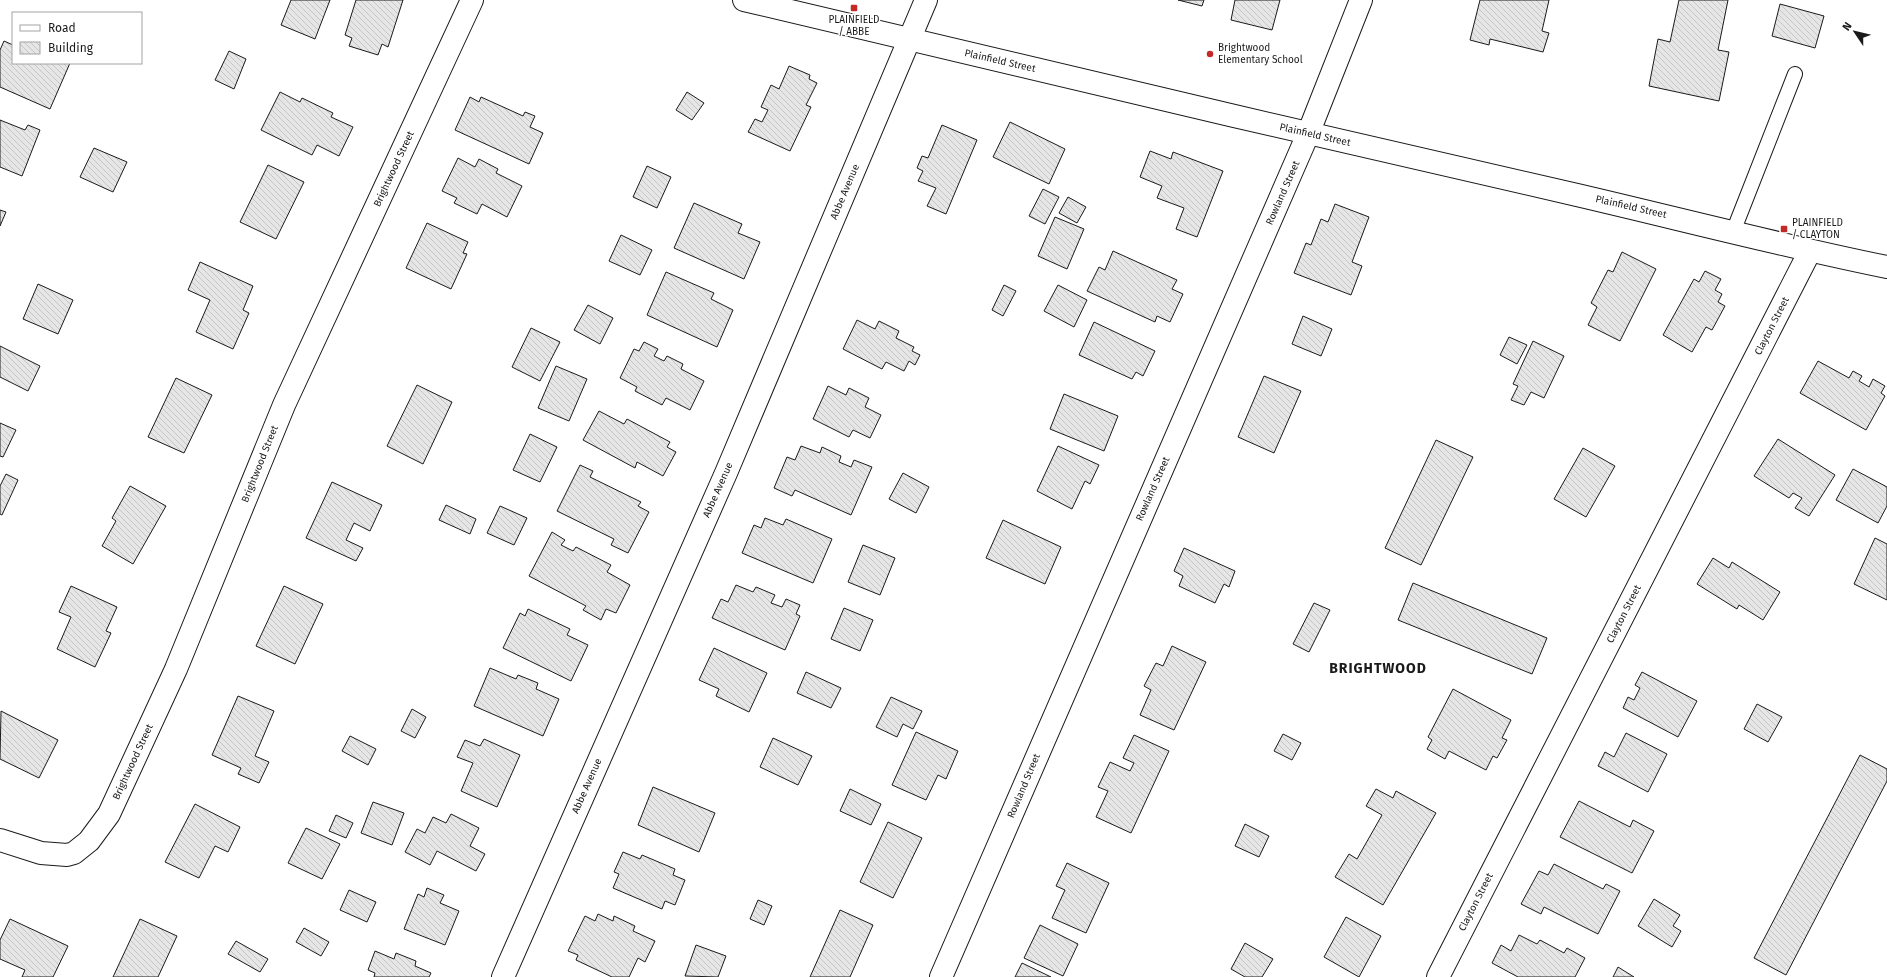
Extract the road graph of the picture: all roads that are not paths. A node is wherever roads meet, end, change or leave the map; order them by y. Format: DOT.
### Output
graph roads {
  1 [pos="472,0"];
  2 [pos="744,0"];
  3 [pos="926,0"];
  4 [pos="1361,0"];
  5 [pos="909,39"];
  6 [pos="1795,74"];
  7 [pos="1308,134"];
  8 [pos="1733,232"];
  9 [pos="1810,251"];
  10 [pos="1887,267"];
  11 [pos="0,840"];
  12 [pos="503,977"];
  13 [pos="941,977"];
  14 [pos="1438,977"];
  1 -- 11 [label="street, Brightwood Street"];
  2 -- 5 [label="street, Plainfield Street"];
  3 -- 5 [label="street, Abbe Avenue"];
  4 -- 7 [label="street, Rowland Street"];
  5 -- 7 [label="street, Plainfield Street"];
  5 -- 12 [label="street, Abbe Avenue"];
  6 -- 8 [label="lane"];
  7 -- 8 [label="street, Plainfield Street"];
  7 -- 13 [label="street, Rowland Street"];
  8 -- 9 [label="street, Plainfield Street"];
  9 -- 10 [label="street, Plainfield Street"];
  9 -- 14 [label="street, Clayton Street"];
}
